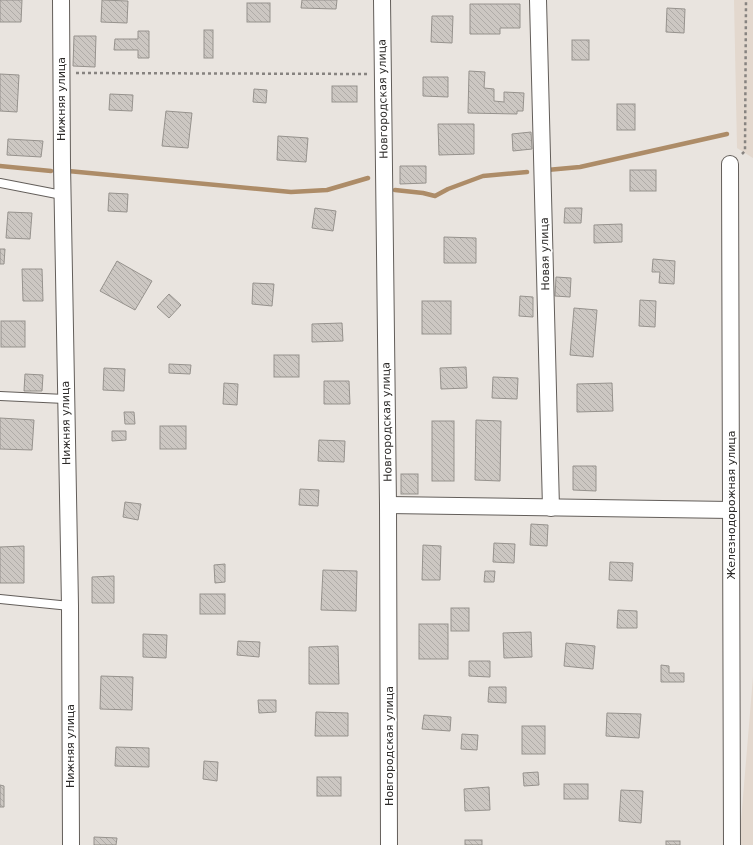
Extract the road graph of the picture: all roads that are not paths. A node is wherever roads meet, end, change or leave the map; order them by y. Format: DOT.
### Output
graph roads {
  1 [pos="61,0"];
  2 [pos="382,0"];
  3 [pos="538,0"];
  4 [pos="730,164"];
  5 [pos="0,183"];
  6 [pos="62,195"];
  7 [pos="0,396"];
  8 [pos="65,399"];
  9 [pos="388,505"];
  10 [pos="551,508"];
  11 [pos="731,510"];
  12 [pos="0,599"];
  13 [pos="70,606"];
  14 [pos="70,845"];
  15 [pos="389,845"];
  16 [pos="732,845"];
  1 -- 6 [label="street, Нижняя улица"];
  2 -- 9 [label="street, Новгородская улица"];
  3 -- 10 [label="street, Новая улица"];
  4 -- 11 [label="street, Железнодорожная улица"];
  5 -- 6 [label="lane"];
  6 -- 8 [label="street, Нижняя улица"];
  7 -- 8 [label="lane"];
  8 -- 13 [label="street, Нижняя улица"];
  9 -- 10 [label="street"];
  9 -- 15 [label="street, Новгородская улица"];
  10 -- 11 [label="street"];
  11 -- 16 [label="street, Железнодорожная улица"];
  12 -- 13 [label="lane"];
  13 -- 14 [label="street, Нижняя улица"];
}
